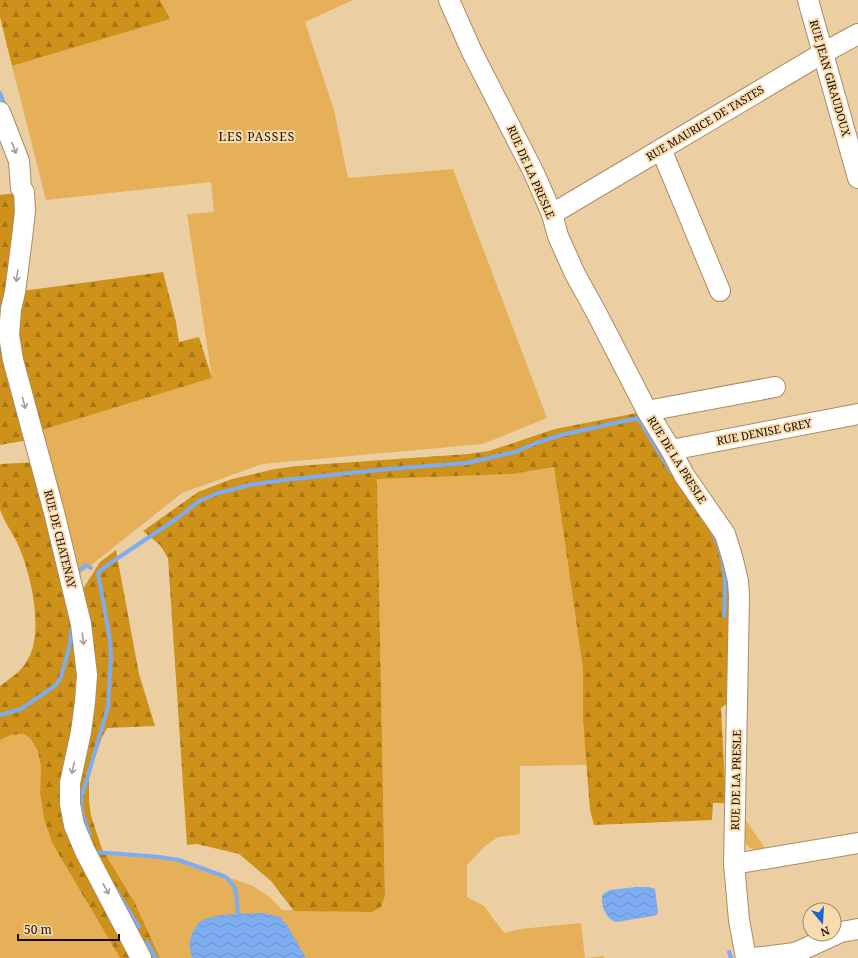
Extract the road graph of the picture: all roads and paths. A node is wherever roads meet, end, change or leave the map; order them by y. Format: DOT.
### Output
graph roads {
  1 [pos="448,0"];
  2 [pos="808,0"];
  3 [pos="858,34"];
  4 [pos="823,53"];
  5 [pos="0,112"];
  6 [pos="661,149"];
  7 [pos="858,178"];
  8 [pos="552,214"];
  9 [pos="720,291"];
  10 [pos="775,387"];
  11 [pos="646,411"];
  12 [pos="858,414"];
  13 [pos="671,450"];
  14 [pos="858,843"];
  15 [pos="734,864"];
  16 [pos="858,929"];
  17 [pos="141,958"];
  18 [pos="746,958"];
  19 [pos="754,958"];
  1 -- 8 [label="street, RUE DE LA PRESLE"];
  2 -- 4 [label="street, RUE JEAN GIRAUDOUX"];
  3 -- 4 [label="street, RUE MAURICE DE TASTES"];
  4 -- 6 [label="street, RUE MAURICE DE TASTES"];
  4 -- 7 [label="street, RUE JEAN GIRAUDOUX"];
  5 -- 17 [label="street, RUE DE CHATENAY, one-way"];
  6 -- 8 [label="street, RUE MAURICE DE TASTES"];
  6 -- 9 [label="street"];
  8 -- 11 [label="street, RUE DE LA PRESLE"];
  10 -- 11 [label="street"];
  11 -- 13 [label="street, RUE DE LA PRESLE"];
  12 -- 13 [label="street, RUE DENISE GREY"];
  13 -- 15 [label="street, RUE DE LA PRESLE"];
  14 -- 15 [label="street"];
  15 -- 18 [label="street, RUE DE LA PRESLE"];
  16 -- 19 [label="street"];
}
